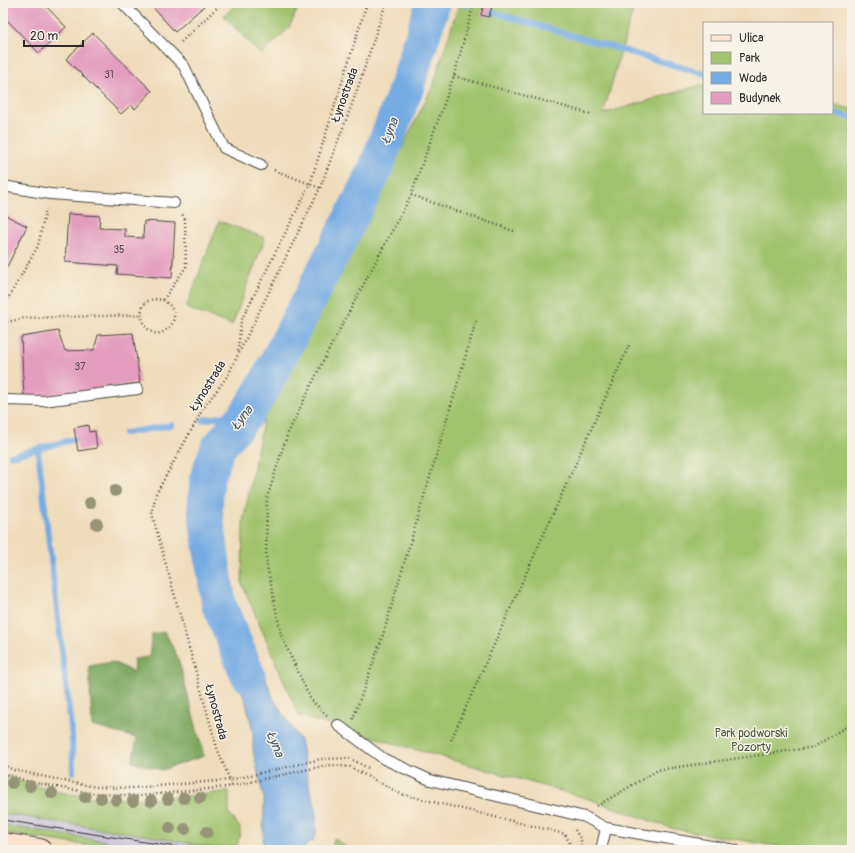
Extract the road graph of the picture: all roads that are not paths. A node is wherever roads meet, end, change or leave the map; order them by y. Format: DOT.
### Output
graph roads {
  1 [pos="122,3"];
  2 [pos="261,165"];
  3 [pos="3,186"];
  4 [pos="174,203"];
  5 [pos="138,389"];
  6 [pos="3,400"];
  7 [pos="338,725"];
  8 [pos="606,828"];
  9 [pos="3,844"];
  10 [pos="691,846"];
  11 [pos="40,850"];
  12 [pos="601,850"];
  13 [pos="735,850"];
  1 -- 2 [label="lane"];
  3 -- 4 [label="lane"];
  5 -- 6 [label="lane"];
  7 -- 8 [label="lane"];
  8 -- 10 [label="lane"];
  8 -- 12 [label="lane"];
  9 -- 11 [label="main road"];
  10 -- 13 [label="lane"];
}
